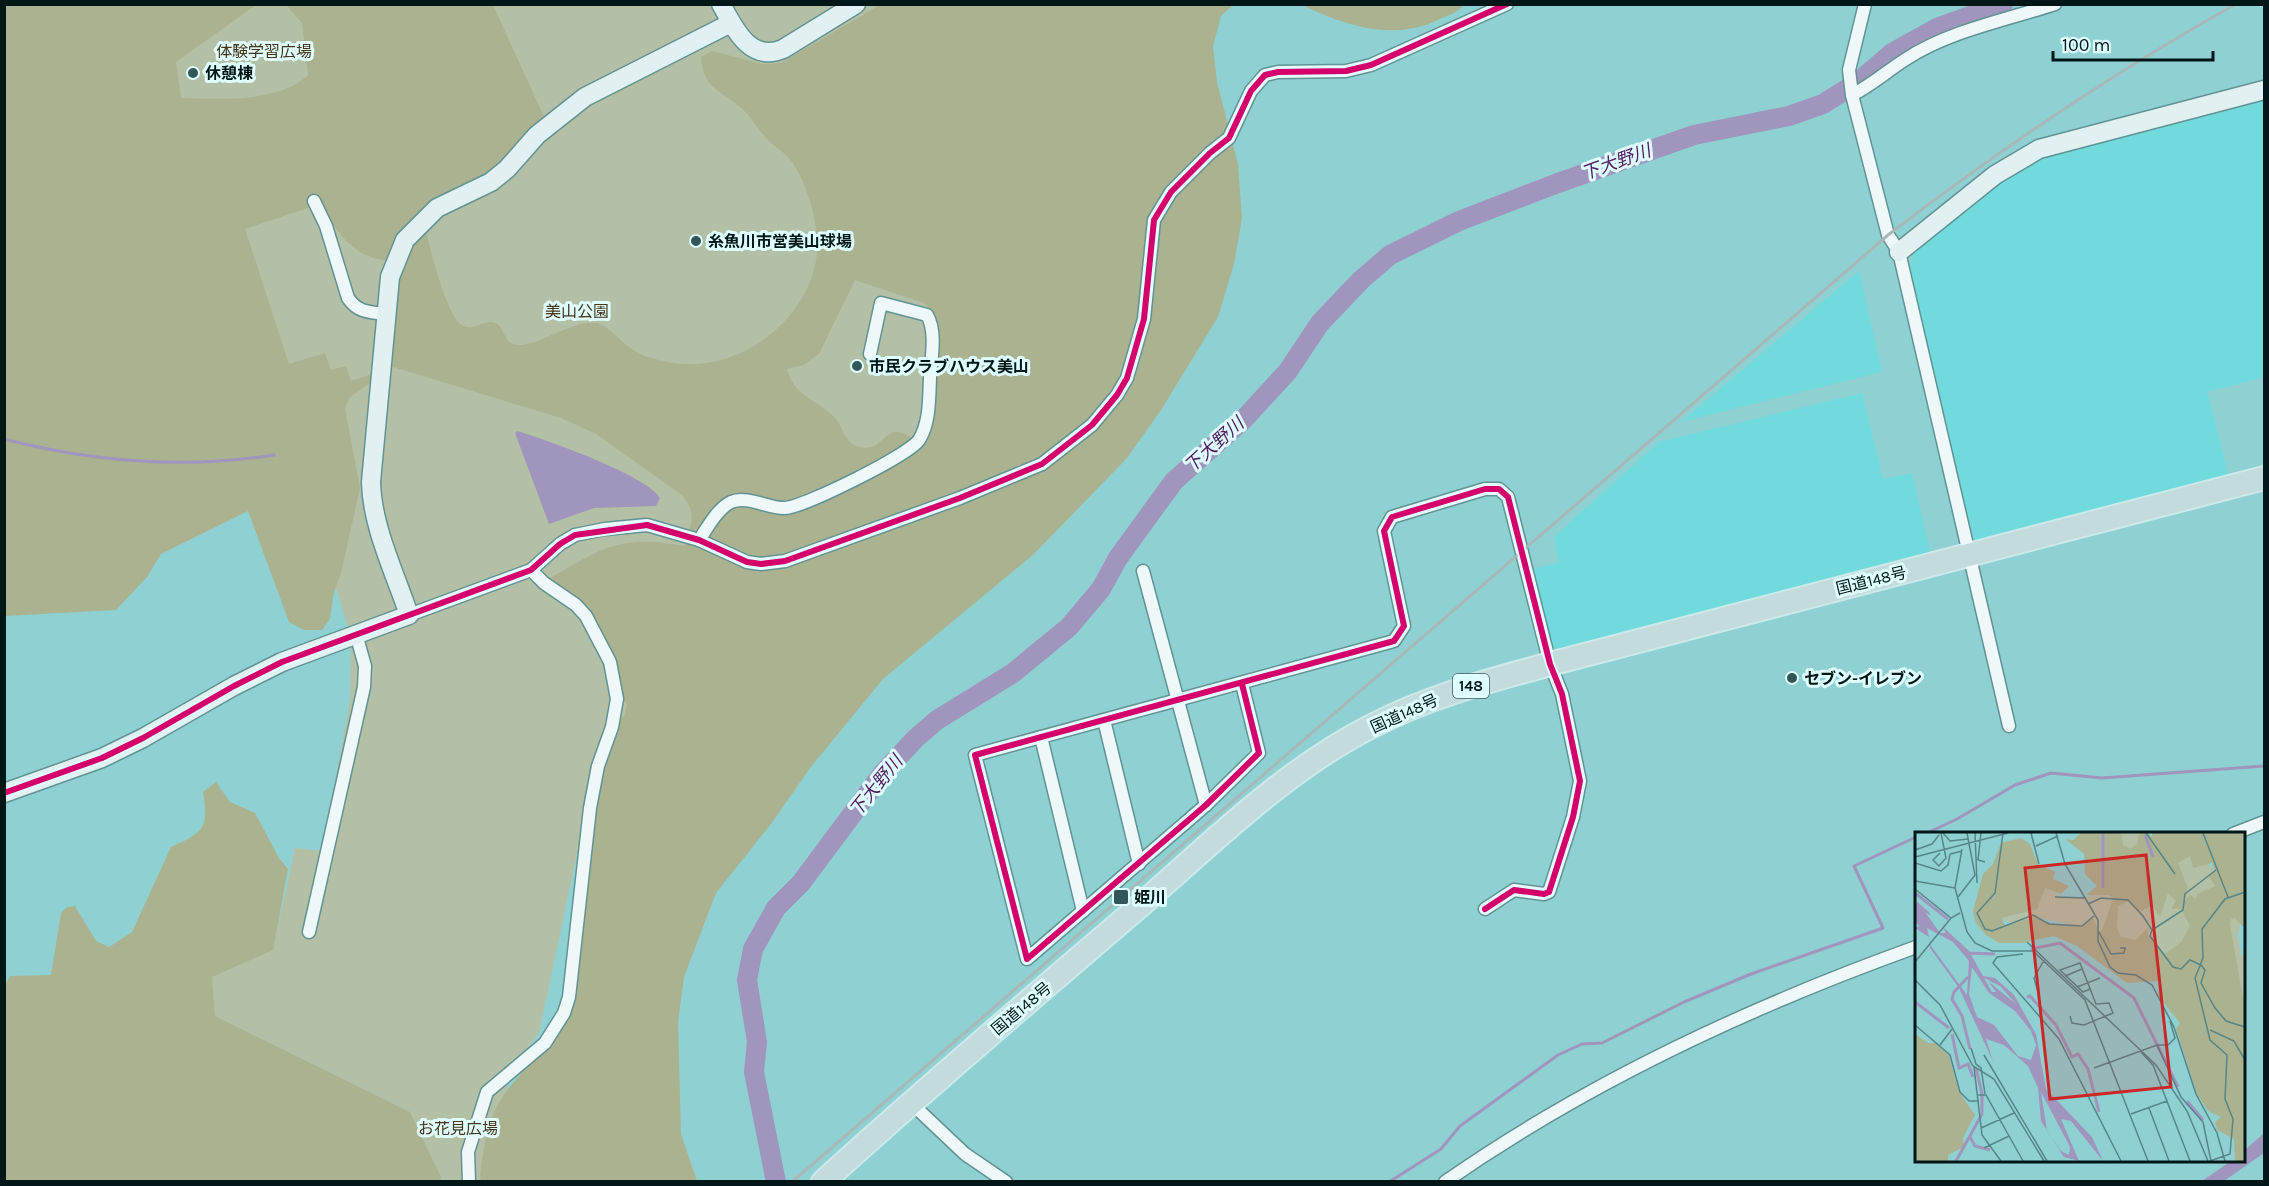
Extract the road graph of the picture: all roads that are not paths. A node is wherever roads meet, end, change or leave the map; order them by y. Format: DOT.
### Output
graph roads {
  1 [pos="721,4"];
  2 [pos="856,4"];
  3 [pos="1507,4"];
  4 [pos="1865,4"];
  5 [pos="2055,4"];
  6 [pos="731,23"];
  7 [pos="2265,90"];
  8 [pos="1852,95"];
  9 [pos="314,201"];
  10 [pos="1899,252"];
  11 [pos="386,314"];
  12 [pos="870,354"];
  13 [pos="2265,478"];
  14 [pos="699,540"];
  15 [pos="1968,556"];
  16 [pos="531,570"];
  17 [pos="1143,571"];
  18 [pos="409,615"];
  19 [pos="356,634"];
  20 [pos="1550,664"];
  21 [pos="1242,684"];
  22 [pos="1179,698"];
  23 [pos="1104,720"];
  24 [pos="2009,726"];
  25 [pos="1041,737"];
  26 [pos="4,794"];
  27 [pos="1206,805"];
  28 [pos="2265,822"];
  29 [pos="2238,832"];
  30 [pos="1139,864"];
  31 [pos="1485,909"];
  32 [pos="1083,911"];
  33 [pos="309,932"];
  34 [pos="1915,948"];
  35 [pos="910,1102"];
  36 [pos="469,1182"];
  37 [pos="823,1182"];
  38 [pos="1006,1182"];
  39 [pos="1445,1182"];
  1 -- 6 [label="street"];
  2 -- 6 [label="street"];
  3 -- 14 [label="street"];
  4 -- 8 [label="street"];
  5 -- 8 [label="street"];
  6 -- 11 [label="street"];
  7 -- 10 [label="street"];
  8 -- 10 [label="street"];
  9 -- 11 [label="street"];
  10 -- 15 [label="street"];
  11 -- 18 [label="street"];
  12 -- 14 [label="street"];
  13 -- 15 [label="highway, 国道148号 / 148"];
  14 -- 16 [label="street"];
  15 -- 20 [label="highway, 国道148号 / 148"];
  15 -- 24 [label="street"];
  16 -- 18 [label="street"];
  16 -- 36 [label="street"];
  17 -- 22 [label="street"];
  18 -- 19 [label="street"];
  19 -- 26 [label="street"];
  19 -- 33 [label="street"];
  20 -- 21 [label="street"];
  20 -- 31 [label="street"];
  20 -- 35 [label="highway, 国道148号 / 148"];
  21 -- 22 [label="street"];
  21 -- 27 [label="street"];
  22 -- 23 [label="street"];
  22 -- 27 [label="street"];
  23 -- 25 [label="street"];
  23 -- 30 [label="street"];
  25 -- 32 [label="street"];
  25 -- 32 [label="street"];
  27 -- 30 [label="street"];
  28 -- 29 [label="street"];
  30 -- 32 [label="street"];
  34 -- 39 [label="street"];
  35 -- 37 [label="highway, 国道148号 / 148"];
  35 -- 38 [label="street"];
}
